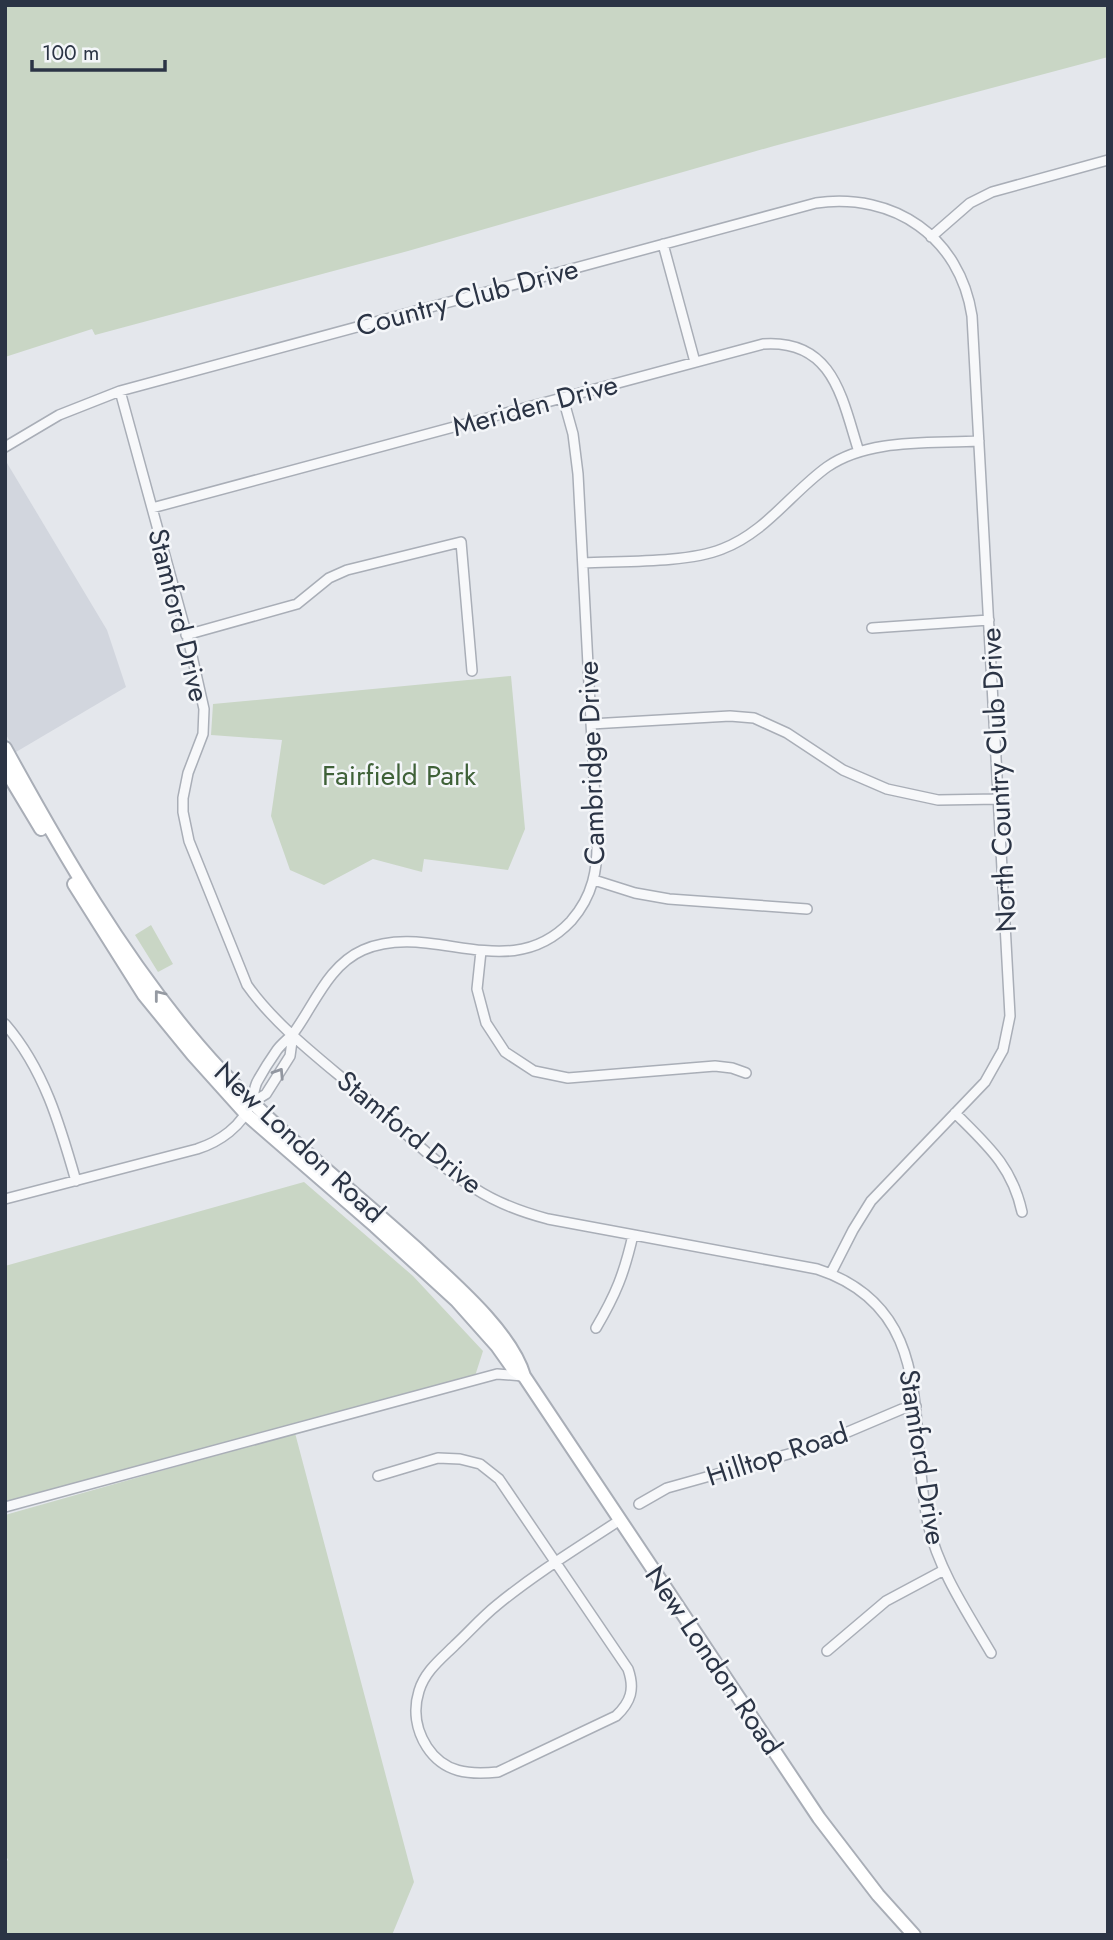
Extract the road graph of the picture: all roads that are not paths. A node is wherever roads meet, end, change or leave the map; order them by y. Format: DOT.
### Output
graph roads {
  1 [pos="1108,160"];
  2 [pos="932,237"];
  3 [pos="663,244"];
  4 [pos="695,362"];
  5 [pos="120,391"];
  6 [pos="563,398"];
  7 [pos="978,441"];
  8 [pos="5,447"];
  9 [pos="859,452"];
  10 [pos="152,508"];
  11 [pos="583,563"];
  12 [pos="989,620"];
  13 [pos="872,628"];
  14 [pos="186,635"];
  15 [pos="472,671"];
  16 [pos="591,724"];
  17 [pos="5,748"];
  18 [pos="5,769"];
  19 [pos="999,799"];
  20 [pos="594,880"];
  21 [pos="807,909"];
  22 [pos="481,951"];
  23 [pos="5,1024"];
  24 [pos="293,1034"];
  25 [pos="746,1073"];
  26 [pos="248,1108"];
  27 [pos="956,1113"];
  28 [pos="76,1181"];
  29 [pos="5,1199"];
  30 [pos="1022,1212"];
  31 [pos="633,1235"];
  32 [pos="831,1273"];
  33 [pos="596,1328"];
  34 [pos="524,1376"];
  35 [pos="916,1406"];
  36 [pos="378,1476"];
  37 [pos="639,1504"];
  38 [pos="5,1507"];
  39 [pos="620,1520"];
  40 [pos="557,1563"];
  41 [pos="944,1570"];
  42 [pos="827,1651"];
  43 [pos="991,1653"];
  44 [pos="914,1935"];
  1 -- 2 [label="street"];
  2 -- 3 [label="street, Country Club Drive"];
  2 -- 7 [label="street, North Country Club Drive"];
  3 -- 4 [label="street"];
  3 -- 5 [label="street, Country Club Drive"];
  4 -- 6 [label="street, Meriden Drive"];
  4 -- 9 [label="street, Meriden Drive"];
  5 -- 8 [label="street, Country Club Drive"];
  5 -- 10 [label="street, Stamford Drive"];
  6 -- 10 [label="street, Meriden Drive"];
  6 -- 11 [label="street, Cambridge Drive"];
  7 -- 9 [label="street"];
  7 -- 12 [label="street, North Country Club Drive"];
  9 -- 11 [label="street"];
  10 -- 14 [label="street, Stamford Drive"];
  11 -- 16 [label="street, Cambridge Drive"];
  12 -- 13 [label="street"];
  12 -- 19 [label="street, North Country Club Drive"];
  14 -- 15 [label="street"];
  14 -- 24 [label="street, Stamford Drive"];
  16 -- 19 [label="street"];
  16 -- 20 [label="street, Cambridge Drive"];
  26 -- 17 [label="main road, New London Road, one-way"];
  18 -- 26 [label="main road, New London Road"];
  19 -- 27 [label="street, North Country Club Drive"];
  20 -- 21 [label="street"];
  20 -- 22 [label="street, Cambridge Drive"];
  22 -- 24 [label="street, Cambridge Drive"];
  22 -- 25 [label="street"];
  23 -- 28 [label="street"];
  24 -- 26 [label="street, Cambridge Drive"];
  26 -- 24 [label="street, Cambridge Drive, one-way"];
  24 -- 31 [label="street, Stamford Drive"];
  26 -- 28 [label="street"];
  26 -- 34 [label="main road, New London Road"];
  27 -- 30 [label="street"];
  27 -- 32 [label="street, North Country Club Drive"];
  28 -- 29 [label="street"];
  31 -- 32 [label="street, Stamford Drive"];
  31 -- 33 [label="street"];
  32 -- 35 [label="street, Stamford Drive"];
  34 -- 38 [label="street"];
  34 -- 39 [label="main road, New London Road"];
  35 -- 37 [label="street, Hilltop Road"];
  35 -- 41 [label="street, Stamford Drive"];
  36 -- 40 [label="street"];
  39 -- 40 [label="street"];
  39 -- 44 [label="main road, New London Road"];
  40 -- 40 [label="street"];
  41 -- 42 [label="street"];
  41 -- 43 [label="street, Stamford Drive"];
}
